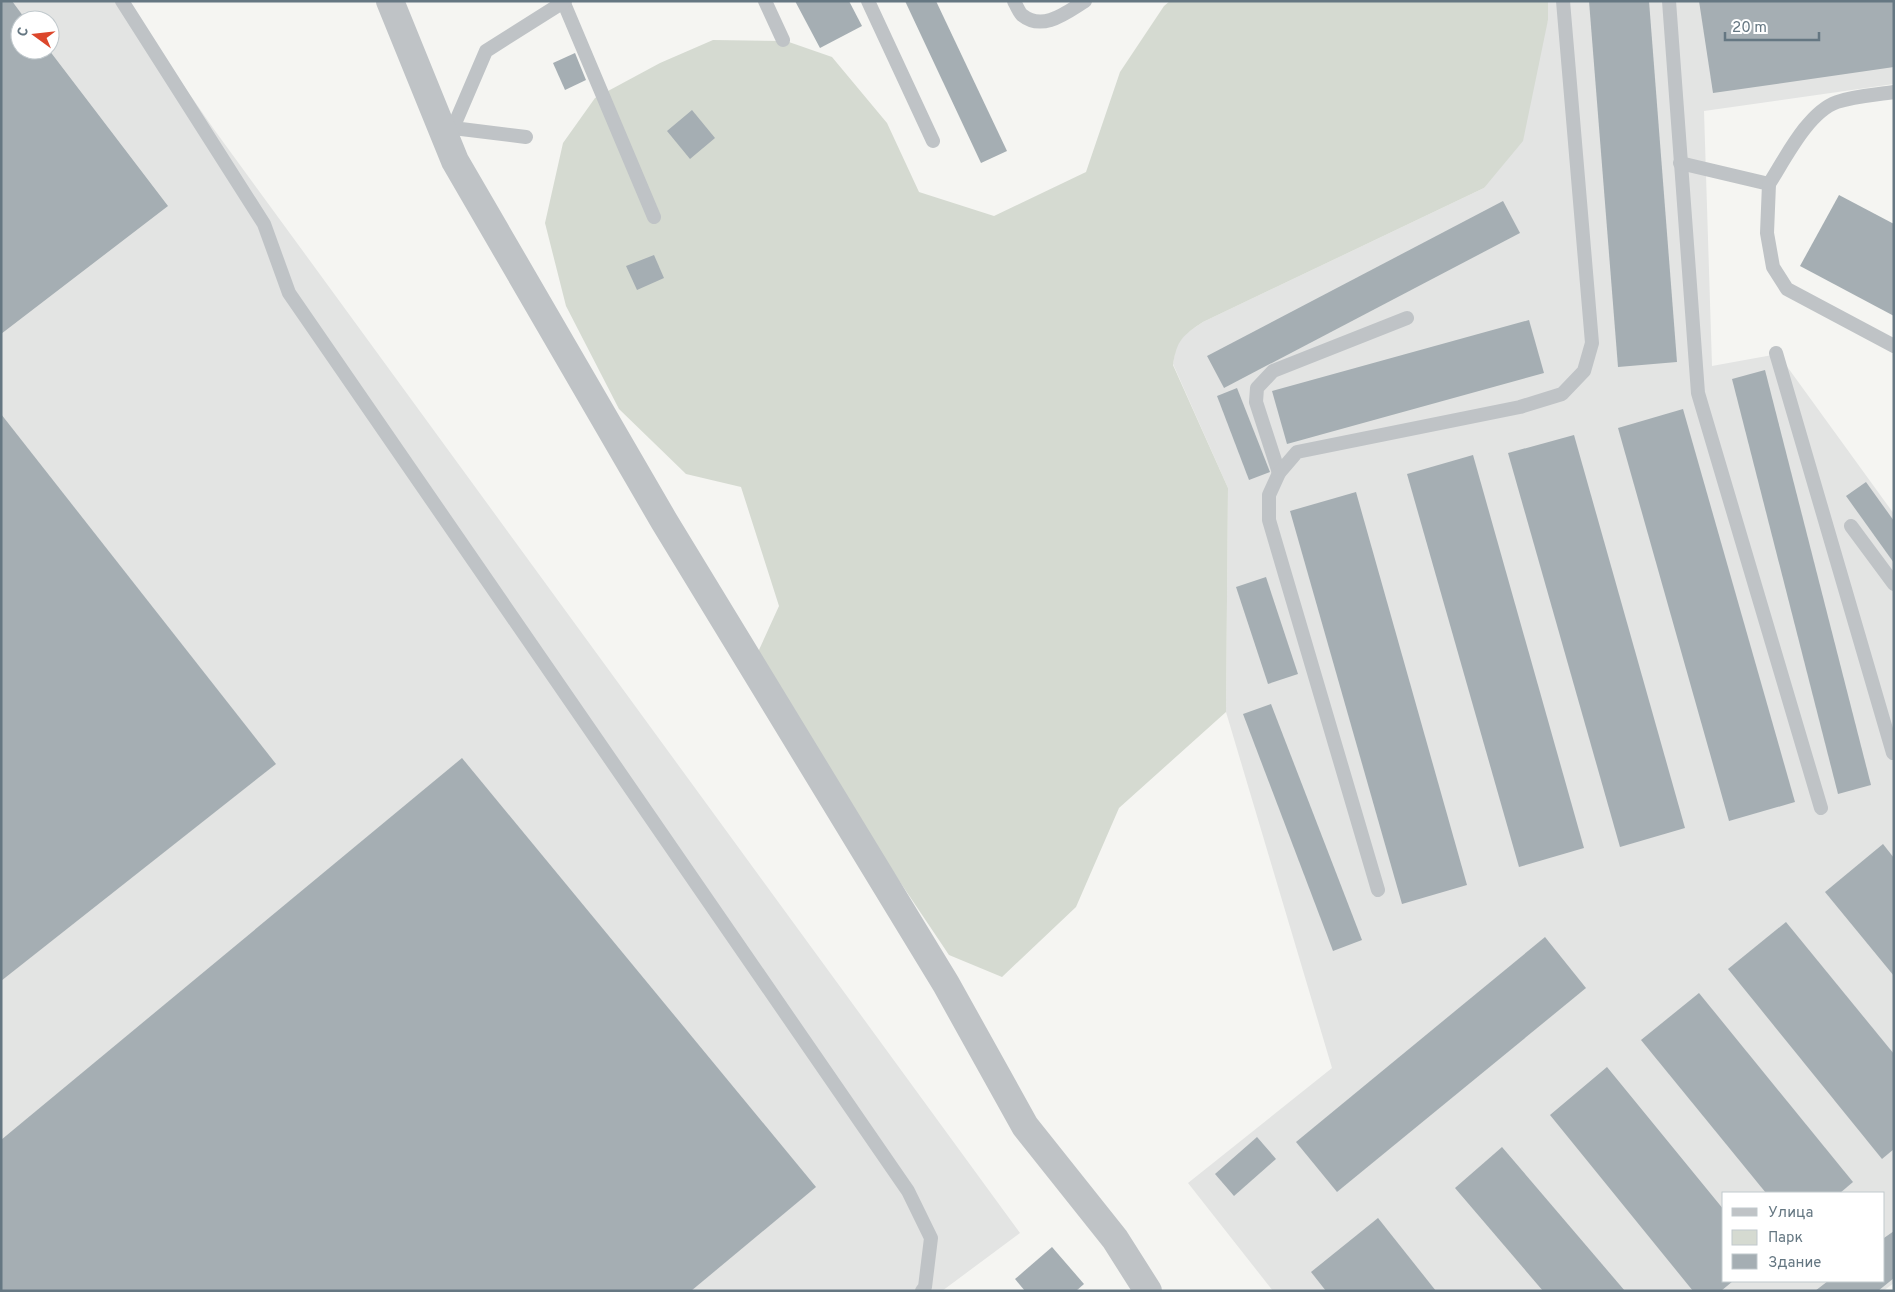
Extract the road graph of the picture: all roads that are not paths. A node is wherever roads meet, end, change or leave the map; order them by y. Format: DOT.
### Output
graph roads {
  1 [pos="122,1"];
  2 [pos="390,1"];
  3 [pos="765,1"];
  4 [pos="868,1"];
  5 [pos="1014,1"];
  6 [pos="1085,1"];
  7 [pos="1563,1"];
  8 [pos="1670,1"];
  9 [pos="564,2"];
  10 [pos="783,40"];
  11 [pos="1894,92"];
  12 [pos="526,137"];
  13 [pos="933,141"];
  14 [pos="1680,163"];
  15 [pos="1769,184"];
  16 [pos="654,217"];
  17 [pos="1407,318"];
  18 [pos="1894,346"];
  19 [pos="1776,353"];
  20 [pos="1279,473"];
  21 [pos="1851,526"];
  22 [pos="1894,584"];
  23 [pos="1893,753"];
  24 [pos="1821,808"];
  25 [pos="1378,890"];
  26 [pos="922,1291"];
  27 [pos="1148,1291"];
  1 -- 26 [label="lane"];
  2 -- 27 [label="street"];
  3 -- 10 [label="lane"];
  4 -- 13 [label="lane"];
  5 -- 6 [label="lane"];
  7 -- 20 [label="lane"];
  8 -- 14 [label="lane"];
  9 -- 12 [label="lane"];
  9 -- 16 [label="lane"];
  11 -- 15 [label="lane"];
  14 -- 15 [label="lane"];
  14 -- 24 [label="lane"];
  15 -- 18 [label="lane"];
  17 -- 20 [label="lane"];
  19 -- 23 [label="lane"];
  20 -- 25 [label="lane"];
  21 -- 22 [label="lane"];
}
